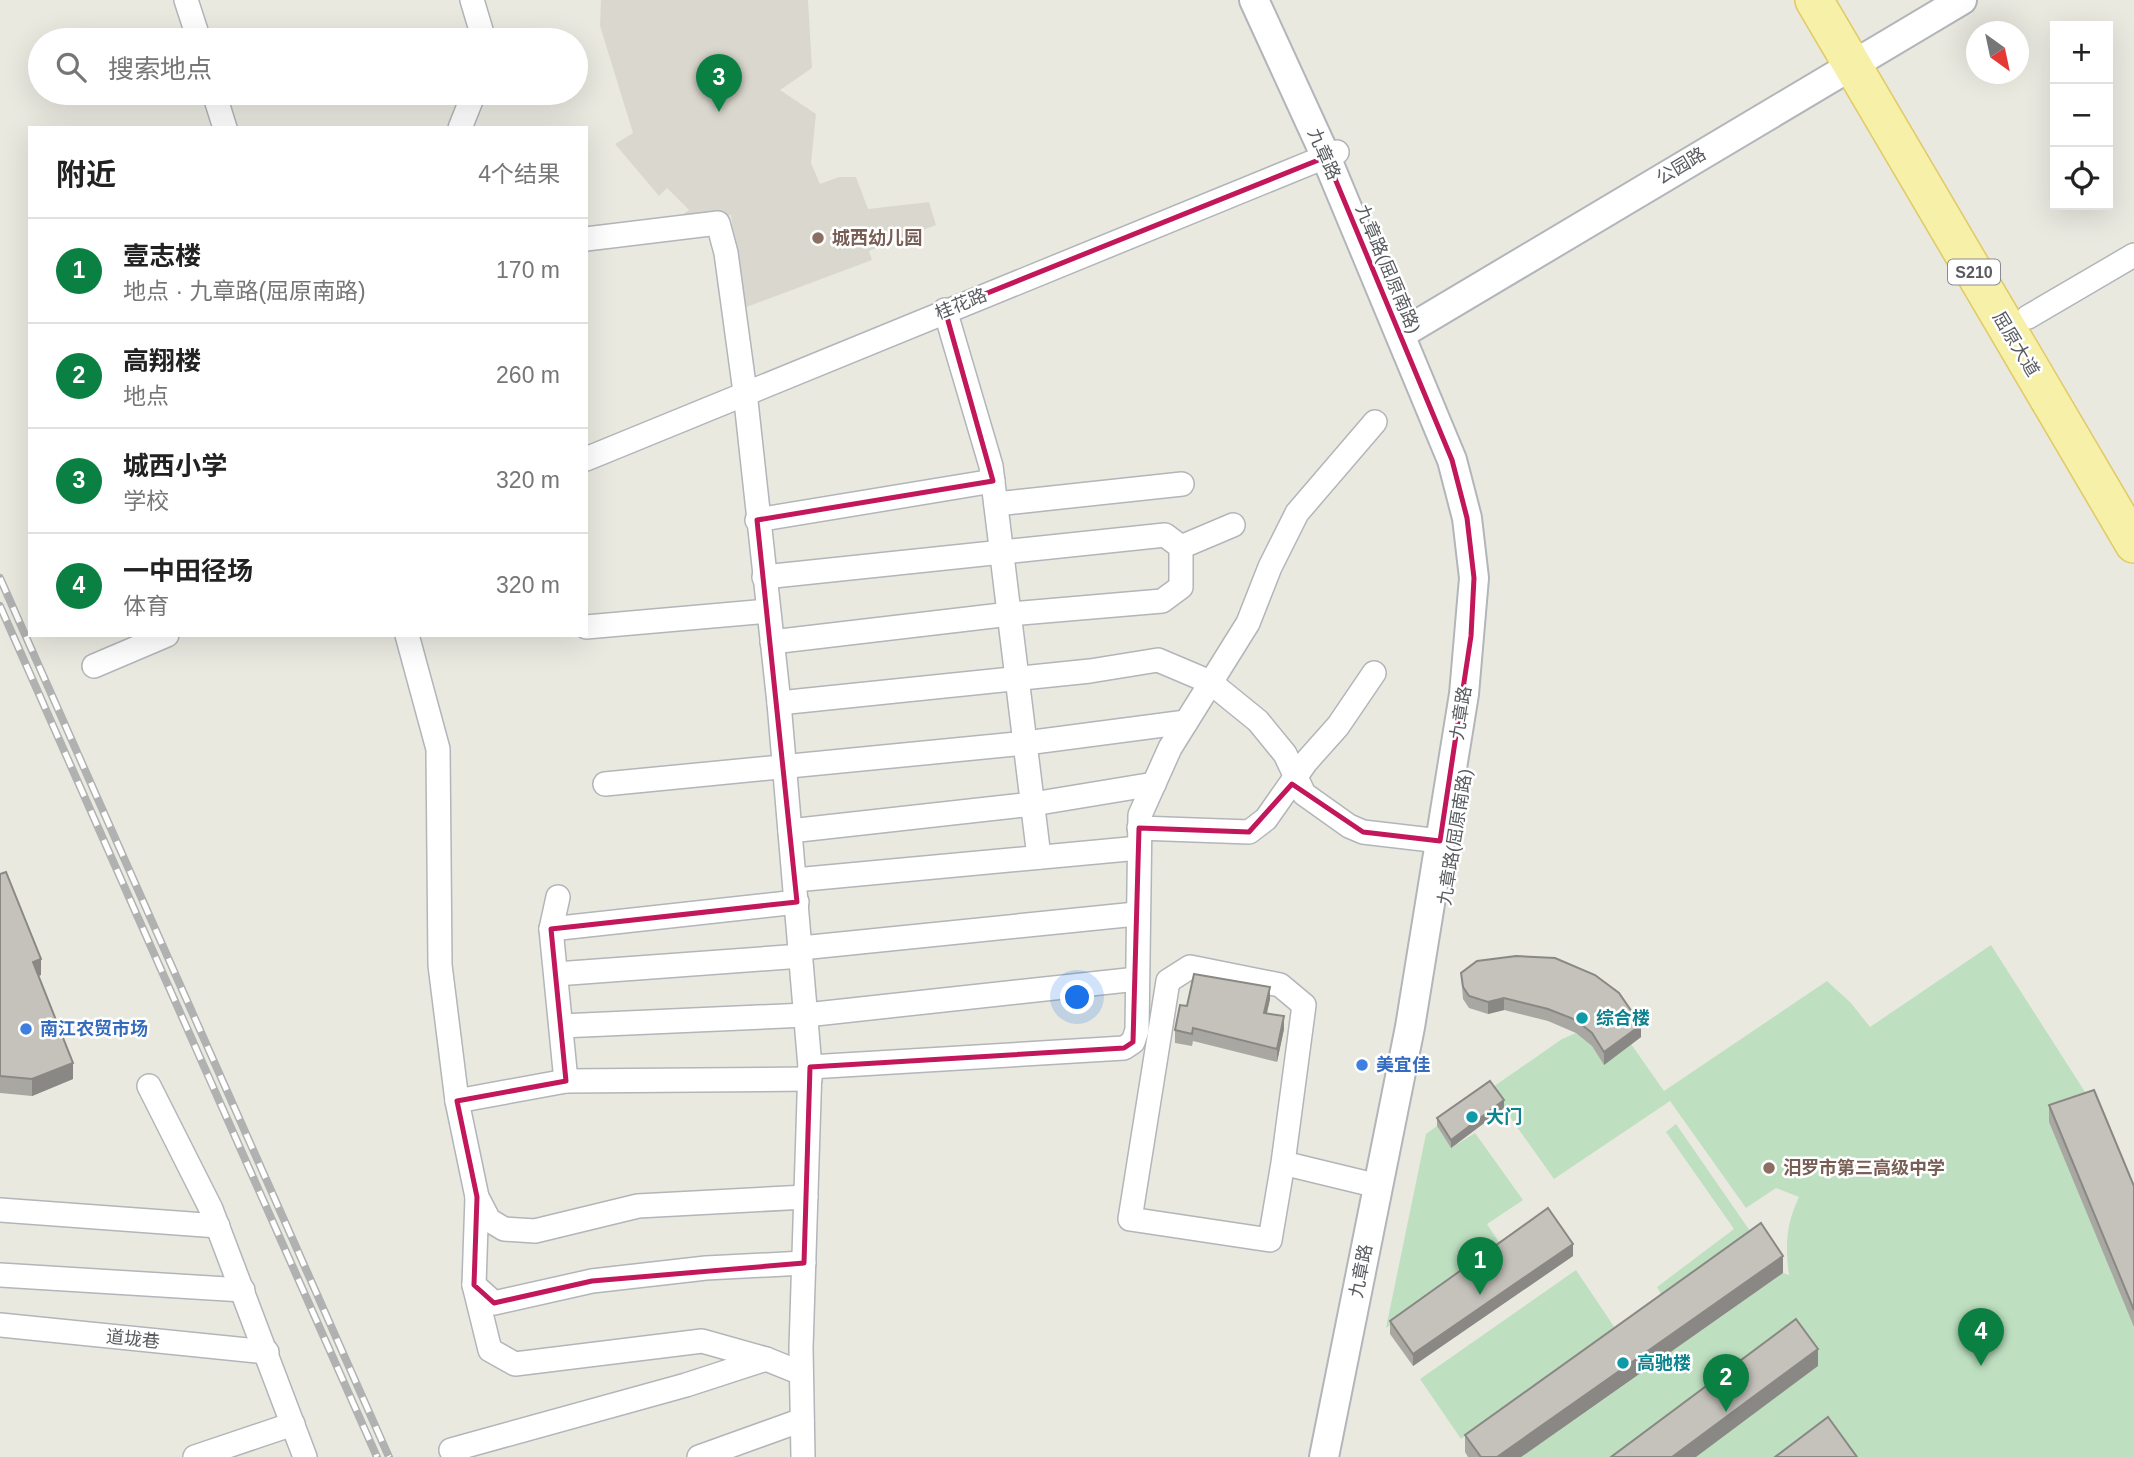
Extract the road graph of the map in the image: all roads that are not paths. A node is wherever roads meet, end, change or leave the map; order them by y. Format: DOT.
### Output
graph roads {
  1 [pos="187,0"];
  2 [pos="472,0"];
  3 [pos="1254,0"];
  4 [pos="1269,0"];
  5 [pos="1814,0"];
  6 [pos="1840,0"];
  7 [pos="1962,0"];
  8 [pos="195,28"];
  9 [pos="480,28"];
  10 [pos="1861,59"];
  11 [pos="218,105"];
  12 [pos="469,105"];
  13 [pos="224,126"];
  14 [pos="461,126"];
  15 [pos="1331,155"];
  16 [pos="588,239"];
  17 [pos="2134,255"];
  18 [pos="945,310"];
  19 [pos="2028,317"];
  20 [pos="1407,330"];
  21 [pos="745,393"];
  22 [pos="1375,422"];
  23 [pos="588,458"];
  24 [pos="993,481"];
  25 [pos="1182,484"];
  26 [pos="2134,500"];
  27 [pos="996,504"];
  28 [pos="757,520"];
  29 [pos="1233,525"];
  30 [pos="2134,544"];
  31 [pos="1181,547"];
  32 [pos="1003,554"];
  33 [pos="764,577"];
  34 [pos="768,611"];
  35 [pos="1010,614"];
  36 [pos="588,627"];
  37 [pos="162,637"];
  38 [pos="408,637"];
  39 [pos="772,642"];
  40 [pos="94,666"];
  41 [pos="1374,673"];
  42 [pos="1018,678"];
  43 [pos="1210,682"];
  44 [pos="779,703"];
  45 [pos="1186,722"];
  46 [pos="1026,743"];
  47 [pos="785,769"];
  48 [pos="1295,780"];
  49 [pos="605,784"];
  50 [pos="1154,784"];
  51 [pos="1033,804"];
  52 [pos="790,831"];
  53 [pos="1139,838"];
  54 [pos="1440,841"];
  55 [pos="1039,857"];
  56 [pos="796,891"];
  57 [pos="558,897"];
  58 [pos="1136,914"];
  59 [pos="551,929"];
  60 [pos="801,952"];
  61 [pos="555,974"];
  62 [pos="1136,979"];
  63 [pos="806,1015"];
  64 [pos="561,1026"];
  65 [pos="810,1073"];
  66 [pos="566,1082"];
  67 [pos="149,1086"];
  68 [pos="457,1101"];
  69 [pos="1283,1163"];
  70 [pos="1378,1186"];
  71 [pos="477,1197"];
  72 [pos="806,1197"];
  73 [pos="0,1210"];
  74 [pos="218,1226"];
  75 [pos="804,1263"];
  76 [pos="0,1275"];
  77 [pos="474,1285"];
  78 [pos="243,1290"];
  79 [pos="0,1325"];
  80 [pos="267,1352"];
  81 [pos="766,1359"];
  82 [pos="801,1373"];
  83 [pos="802,1420"];
  84 [pos="293,1424"];
  85 [pos="451,1450"];
  86 [pos="195,1457"];
  87 [pos="305,1457"];
  88 [pos="699,1457"];
  89 [pos="803,1457"];
  90 [pos="1324,1457"];
  91 [pos="1341,1457"];
  1 -- 8 [label="street"];
  2 -- 9 [label="street"];
  3 -- 15 [label="street, 九章路"];
  4 -- 15 [label="street"];
  5 -- 10 [label="main road, 屈原大道 / S210"];
  6 -- 10 [label="main road, 屈原大道 / S210"];
  7 -- 10 [label="street, 公园路"];
  10 -- 19 [label="main road, 屈原大道 / S210"];
  10 -- 20 [label="street, 公园路"];
  10 -- 30 [label="main road, 屈原大道 / S210"];
  11 -- 13 [label="street"];
  12 -- 14 [label="street"];
  15 -- 18 [label="street, 桂花路"];
  15 -- 20 [label="street, 九章路"];
  16 -- 21 [label="street"];
  17 -- 19 [label="street"];
  18 -- 21 [label="street, 桂花路"];
  18 -- 24 [label="street"];
  19 -- 26 [label="main road, 屈原大道 / S210"];
  20 -- 54 [label="street, 九章路"];
  20 -- 91 [label="street, 九章路(屈原南路)"];
  21 -- 23 [label="street, 桂花路"];
  21 -- 28 [label="street"];
  22 -- 43 [label="street"];
  24 -- 27 [label="street"];
  24 -- 28 [label="street"];
  25 -- 27 [label="street"];
  27 -- 32 [label="street"];
  28 -- 33 [label="street"];
  29 -- 31 [label="street"];
  31 -- 32 [label="street"];
  31 -- 35 [label="street"];
  32 -- 33 [label="street"];
  32 -- 35 [label="street"];
  33 -- 34 [label="street"];
  34 -- 36 [label="street"];
  34 -- 39 [label="street"];
  35 -- 39 [label="street"];
  35 -- 42 [label="street"];
  37 -- 40 [label="street"];
  38 -- 68 [label="street"];
  39 -- 44 [label="street"];
  41 -- 48 [label="street"];
  42 -- 43 [label="street"];
  42 -- 44 [label="street"];
  42 -- 46 [label="street"];
  43 -- 45 [label="street"];
  43 -- 48 [label="street"];
  44 -- 47 [label="street"];
  45 -- 46 [label="street"];
  45 -- 50 [label="street"];
  46 -- 47 [label="street"];
  46 -- 51 [label="street"];
  47 -- 49 [label="street"];
  47 -- 52 [label="street"];
  48 -- 53 [label="street"];
  48 -- 54 [label="street"];
  50 -- 51 [label="street"];
  50 -- 53 [label="street"];
  51 -- 52 [label="street"];
  51 -- 55 [label="street"];
  52 -- 56 [label="street"];
  53 -- 55 [label="street"];
  53 -- 58 [label="street"];
  54 -- 70 [label="street, 九章路"];
  55 -- 56 [label="street"];
  56 -- 59 [label="street"];
  56 -- 60 [label="street"];
  57 -- 59 [label="street"];
  58 -- 60 [label="street"];
  58 -- 62 [label="street"];
  59 -- 61 [label="street"];
  60 -- 61 [label="street"];
  60 -- 63 [label="street"];
  61 -- 64 [label="street"];
  62 -- 63 [label="street"];
  62 -- 65 [label="street"];
  63 -- 64 [label="street"];
  63 -- 65 [label="street"];
  64 -- 66 [label="street"];
  65 -- 66 [label="street"];
  65 -- 72 [label="street"];
  66 -- 68 [label="street"];
  67 -- 74 [label="street"];
  68 -- 71 [label="street"];
  69 -- 69 [label="street"];
  69 -- 70 [label="street"];
  70 -- 90 [label="street, 九章路"];
  71 -- 72 [label="street"];
  71 -- 77 [label="street"];
  72 -- 75 [label="street"];
  73 -- 74 [label="street"];
  74 -- 78 [label="street"];
  75 -- 77 [label="street"];
  75 -- 82 [label="street"];
  76 -- 78 [label="street"];
  77 -- 81 [label="street"];
  78 -- 80 [label="street"];
  79 -- 80 [label="street, 道垅巷"];
  80 -- 84 [label="street"];
  81 -- 82 [label="street"];
  81 -- 85 [label="street"];
  82 -- 83 [label="street"];
  83 -- 88 [label="street"];
  83 -- 89 [label="street"];
  84 -- 86 [label="street"];
  84 -- 87 [label="street"];
}
